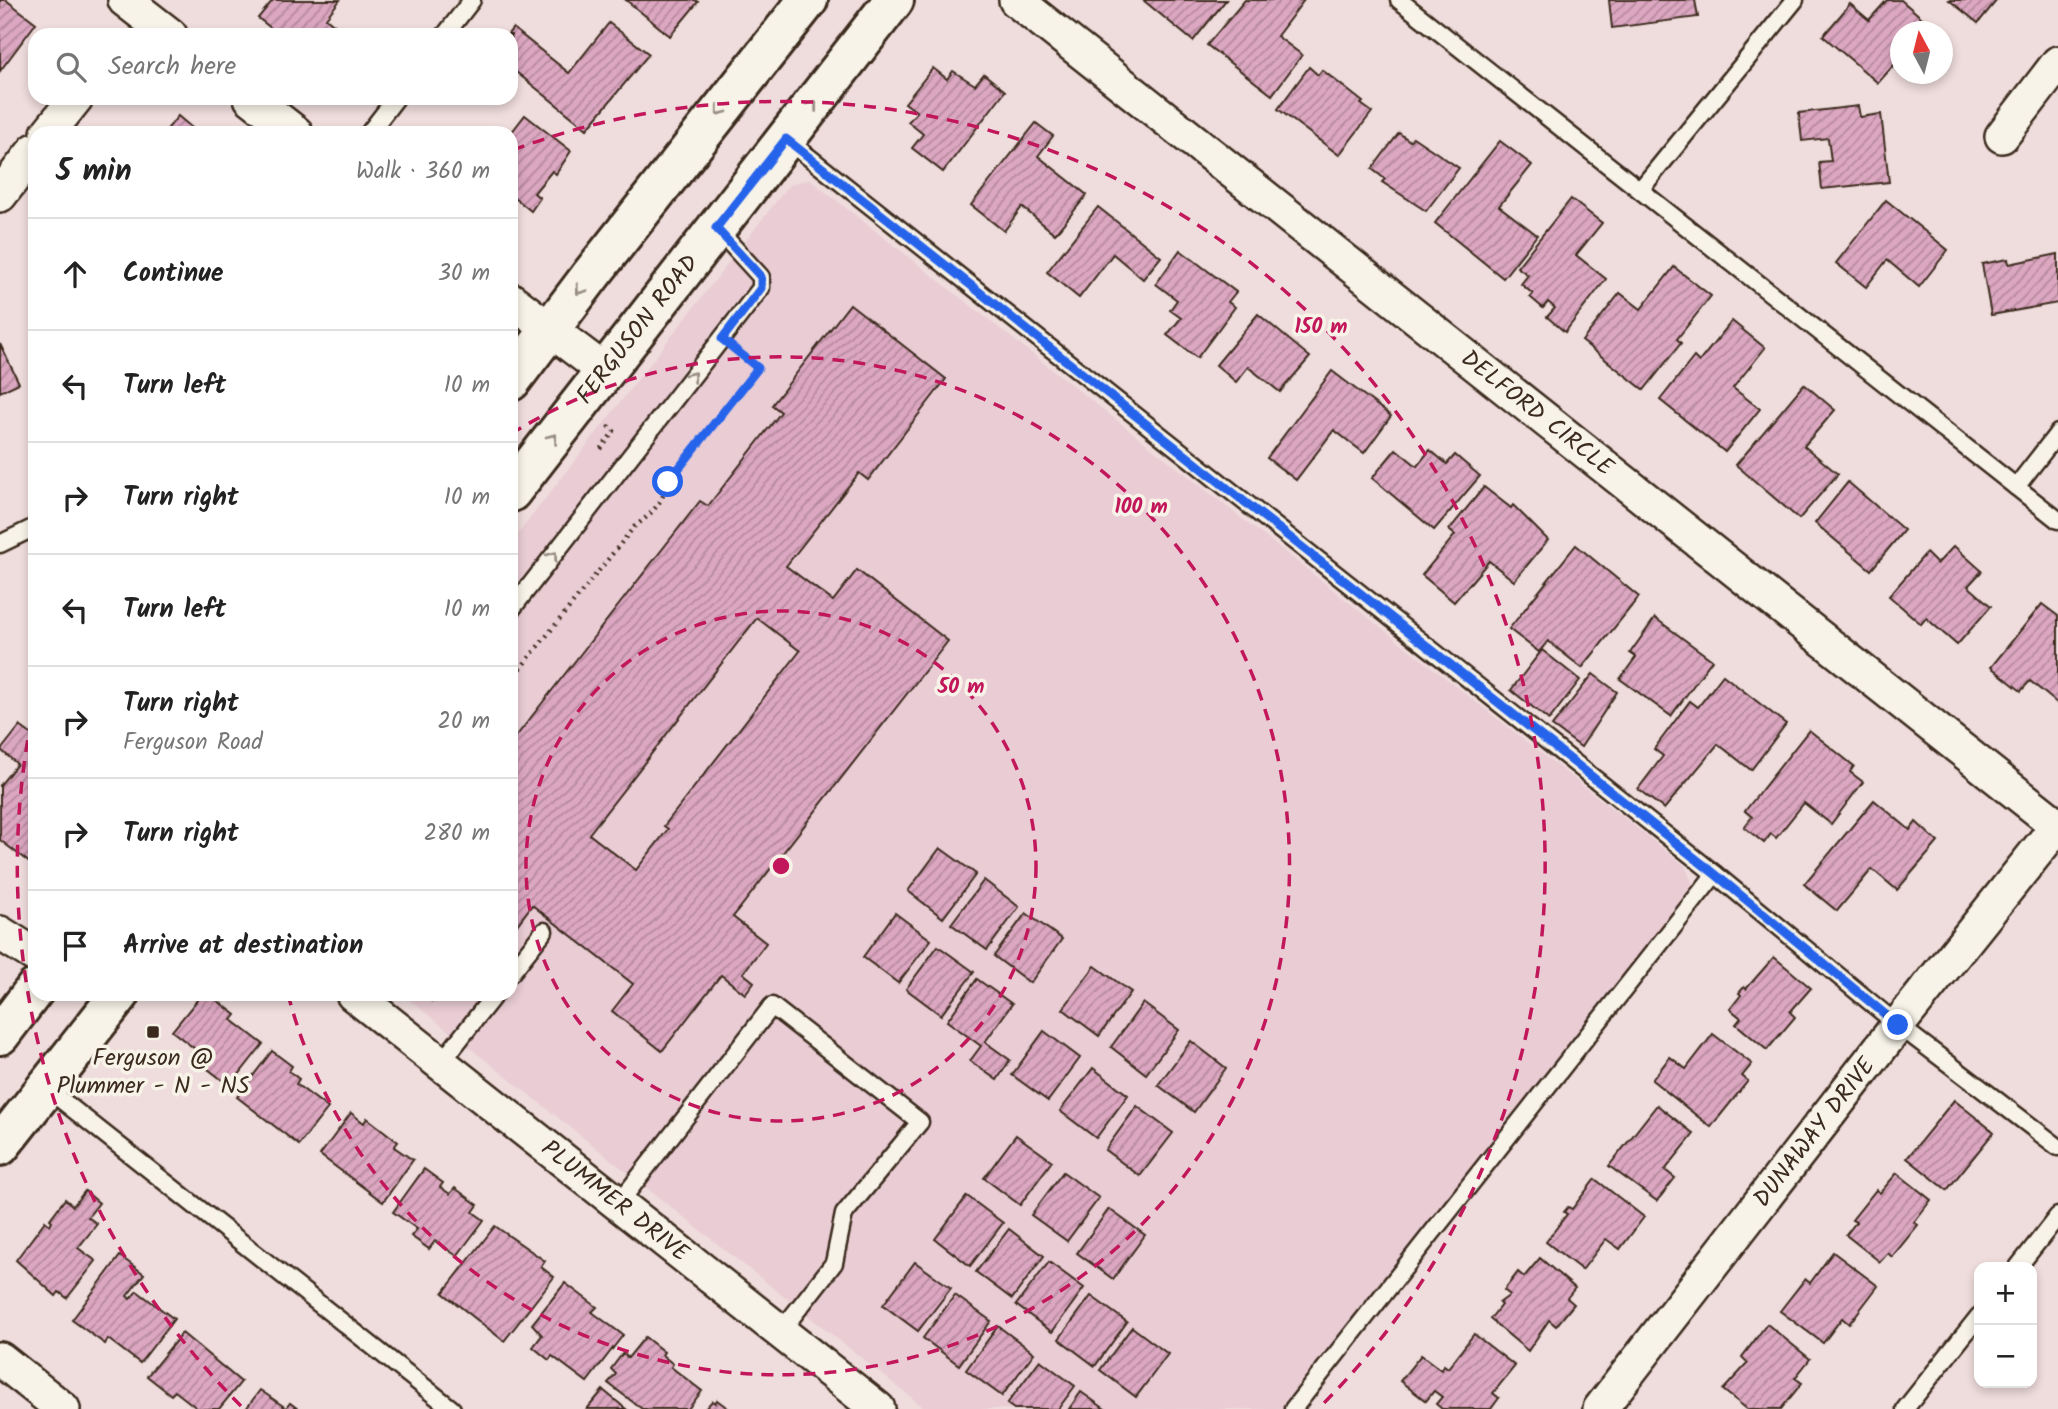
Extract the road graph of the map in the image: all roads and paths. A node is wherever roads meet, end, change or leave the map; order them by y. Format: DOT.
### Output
graph roads {
  1 [pos="472,0"];
  2 [pos="808,0"];
  3 [pos="894,0"];
  4 [pos="1016,0"];
  5 [pos="1399,0"];
  6 [pos="1795,0"];
  7 [pos="137,12"];
  8 [pos="160,28"];
  9 [pos="450,28"];
  10 [pos="2058,63"];
  11 [pos="70,105"];
  12 [pos="260,105"];
  13 [pos="391,105"];
  14 [pos="54,126"];
  15 [pos="287,126"];
  16 [pos="374,126"];
  17 [pos="2002,136"];
  18 [pos="786,139"];
  19 [pos="28,159"];
  20 [pos="1640,190"];
  21 [pos="0,195"];
  22 [pos="716,228"];
  23 [pos="518,306"];
  24 [pos="550,331"];
  25 [pos="722,339"];
  26 [pos="518,372"];
  27 [pos="606,372"];
  28 [pos="2058,433"];
  29 [pos="518,483"];
  30 [pos="2016,487"];
  31 [pos="2058,520"];
  32 [pos="28,530"];
  33 [pos="0,544"];
  34 [pos="518,601"];
  35 [pos="518,671"];
  36 [pos="2058,825"];
  37 [pos="1715,874"];
  38 [pos="544,931"];
  39 [pos="0,933"];
  40 [pos="28,951"];
  41 [pos="518,964"];
  42 [pos="28,998"];
  43 [pos="105,1001"];
  44 [pos="362,1001"];
  45 [pos="490,1001"];
  46 [pos="1898,1025"];
  47 [pos="0,1035"];
  48 [pos="441,1063"];
  49 [pos="45,1087"];
  50 [pos="0,1146"];
  51 [pos="2058,1147"];
  52 [pos="619,1203"];
  53 [pos="2058,1216"];
  54 [pos="2022,1262"];
  55 [pos="1974,1322"];
  56 [pos="781,1331"];
  57 [pos="0,1359"];
  58 [pos="63,1409"];
  59 [pos="452,1409"];
  60 [pos="878,1409"];
  61 [pos="1293,1409"];
  62 [pos="1600,1409"];
  63 [pos="1905,1409"];
  1 -- 9 [label="lane"];
  2 -- 24 [label="main road, one-way"];
  18 -- 3 [label="main road, FERGUSON ROAD, one-way"];
  4 -- 36 [label="street, DELFORD CIRCLE"];
  5 -- 20 [label="lane"];
  6 -- 20 [label="lane"];
  7 -- 8 [label="street"];
  10 -- 17 [label="street"];
  11 -- 14 [label="street"];
  12 -- 15 [label="street"];
  13 -- 16 [label="lane"];
  18 -- 22 [label="main road, FERGUSON ROAD"];
  18 -- 37 [label="lane"];
  19 -- 21 [label="street"];
  20 -- 30 [label="lane"];
  22 -- 25 [label="lane"];
  22 -- 27 [label="main road, FERGUSON ROAD"];
  23 -- 24 [label="street"];
  24 -- 26 [label="main road"];
  24 -- 27 [label="street"];
  34 -- 25 [label="lane, one-way"];
  25 -- 35 [label="path"];
  29 -- 27 [label="main road, FERGUSON ROAD, one-way"];
  28 -- 30 [label="lane"];
  30 -- 31 [label="lane"];
  32 -- 33 [label="lane"];
  36 -- 46 [label="street, DUNAWAY DRIVE"];
  37 -- 46 [label="lane"];
  37 -- 61 [label="lane"];
  38 -- 41 [label="lane"];
  39 -- 40 [label="street"];
  42 -- 47 [label="main road"];
  43 -- 49 [label="main road"];
  44 -- 48 [label="street, PLUMMER DRIVE"];
  45 -- 48 [label="lane"];
  46 -- 51 [label="lane"];
  46 -- 62 [label="street, DUNAWAY DRIVE"];
  48 -- 52 [label="street, PLUMMER DRIVE"];
  49 -- 50 [label="main road"];
  49 -- 59 [label="lane"];
  52 -- 56 [label="street, PLUMMER DRIVE"];
  52 -- 56 [label="lane"];
  53 -- 54 [label="lane"];
  55 -- 63 [label="lane"];
  56 -- 60 [label="street, PLUMMER DRIVE"];
  57 -- 58 [label="street"];
}
